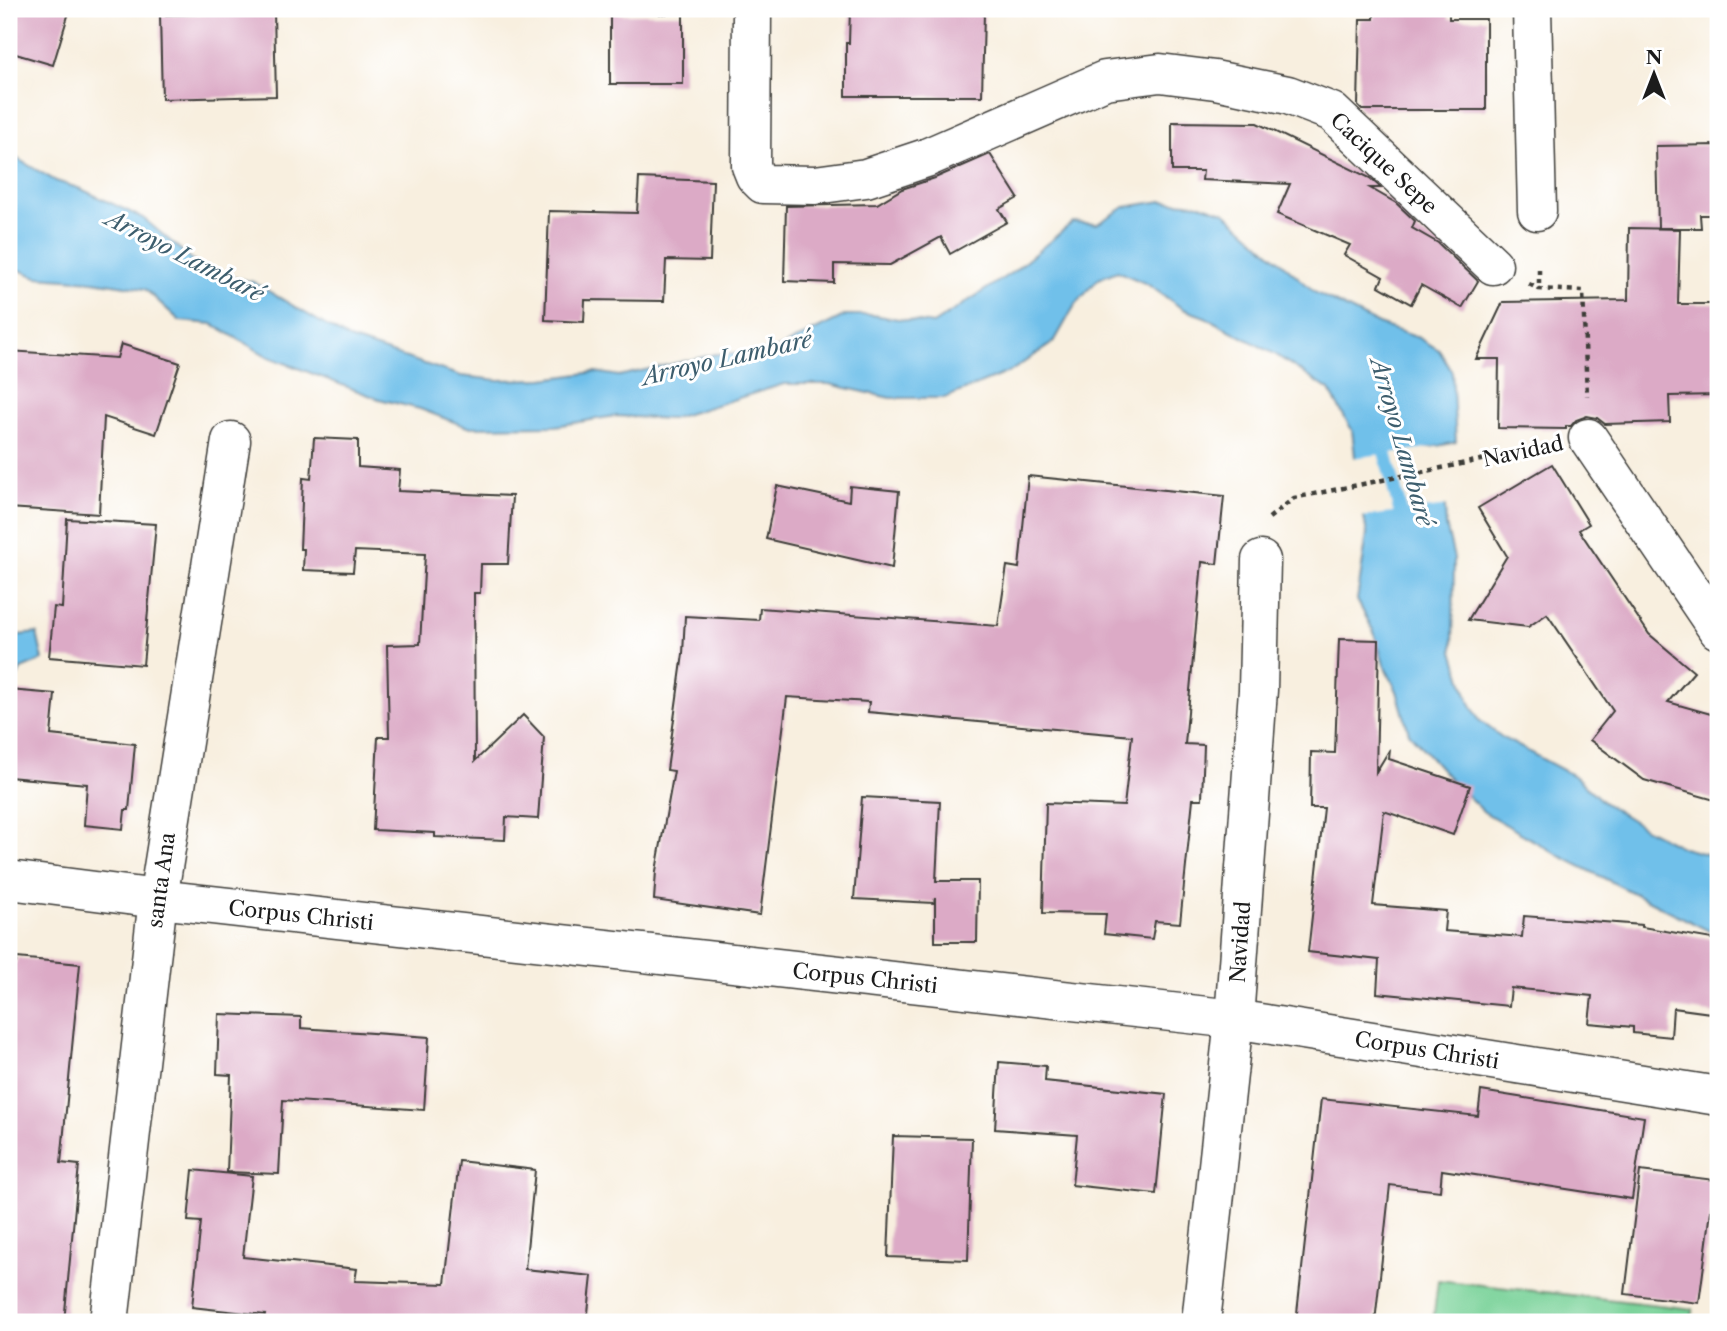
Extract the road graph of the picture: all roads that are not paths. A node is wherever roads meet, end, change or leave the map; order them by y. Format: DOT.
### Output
graph roads {
  1 [pos="752,9"];
  2 [pos="1532,9"];
  3 [pos="1538,211"];
  4 [pos="1493,265"];
  5 [pos="1588,438"];
  6 [pos="231,441"];
  7 [pos="1261,560"];
  8 [pos="1718,630"];
  9 [pos="9,880"];
  10 [pos="158,899"];
  11 [pos="1234,1019"];
  12 [pos="1718,1096"];
  13 [pos="109,1322"];
  14 [pos="1200,1322"];
  1 -- 4 [label="street, Cacique Sepe"];
  2 -- 3 [label="street"];
  5 -- 8 [label="street"];
  6 -- 10 [label="street, santa Ana"];
  7 -- 11 [label="street, Navidad"];
  9 -- 10 [label="street, Corpus Christi"];
  10 -- 11 [label="street, Corpus Christi"];
  10 -- 13 [label="street, santa Ana"];
  11 -- 12 [label="street, Corpus Christi"];
  11 -- 14 [label="street, Navidad"];
}
